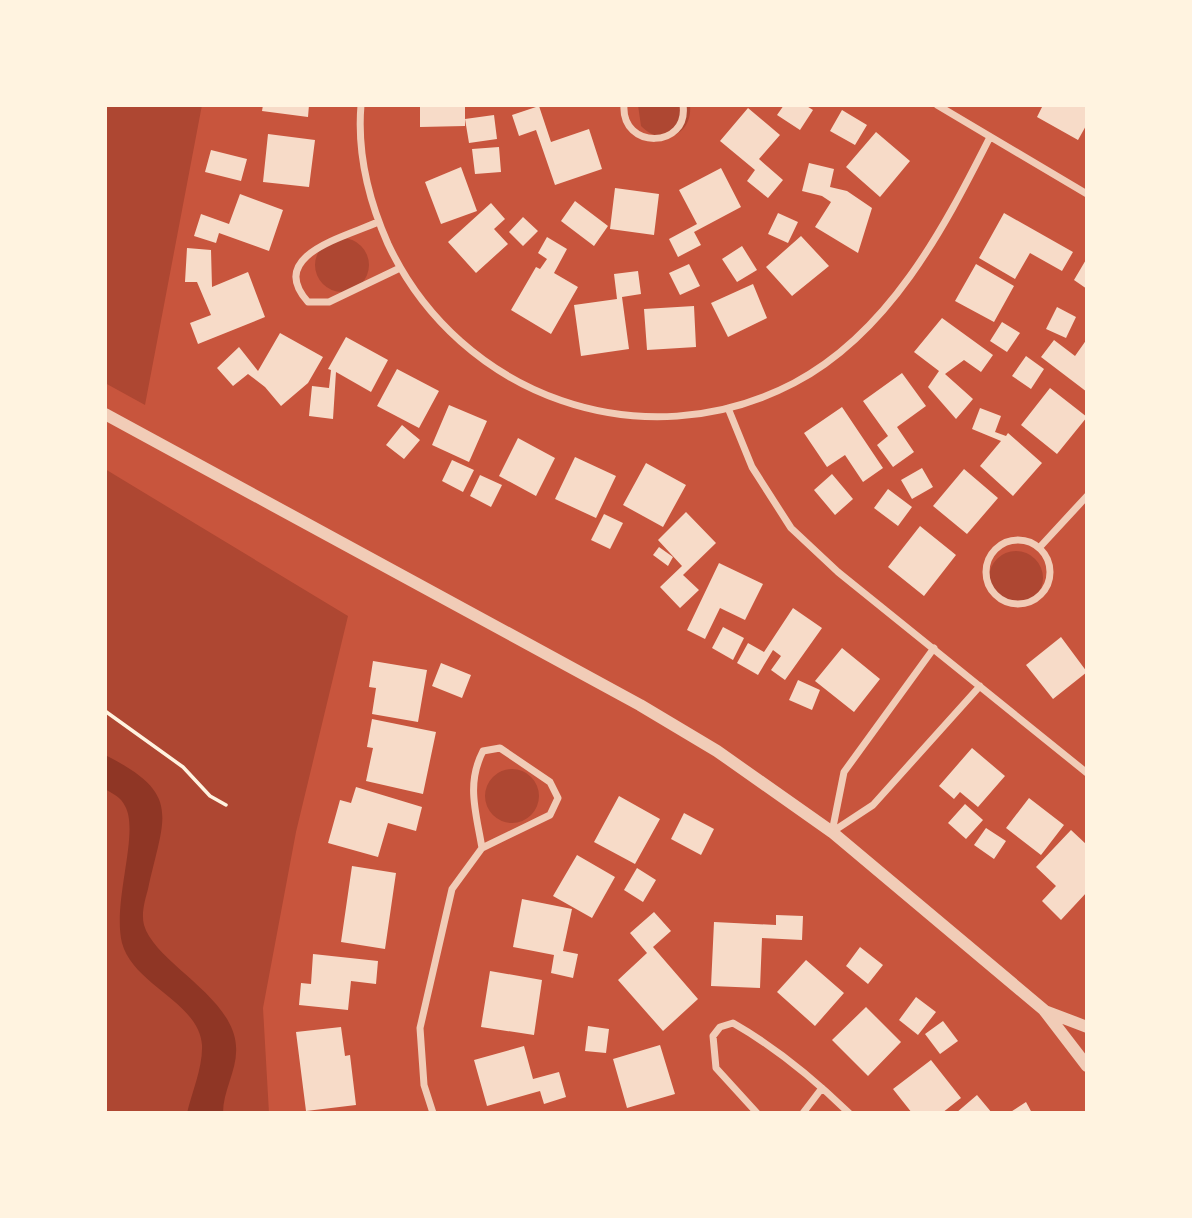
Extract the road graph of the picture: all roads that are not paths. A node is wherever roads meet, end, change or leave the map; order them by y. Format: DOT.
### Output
graph roads {
  1 [pos="361,105"];
  2 [pos="624,105"];
  3 [pos="683,105"];
  4 [pos="937,105"];
  5 [pos="989,139"];
  6 [pos="1087,194"];
  7 [pos="378,222"];
  8 [pos="400,268"];
  9 [pos="728,408"];
  10 [pos="105,414"];
  11 [pos="1087,496"];
  12 [pos="1039,548"];
  13 [pos="934,648"];
  14 [pos="980,686"];
  15 [pos="1087,774"];
  16 [pos="832,832"];
  17 [pos="482,848"];
  18 [pos="1044,1010"];
  19 [pos="1087,1027"];
  20 [pos="1087,1066"];
  21 [pos="822,1088"];
  22 [pos="433,1113"];
  23 [pos="757,1113"];
  24 [pos="803,1113"];
  25 [pos="849,1113"];
  1 -- 7 [label="street"];
  2 -- 3 [label="street"];
  4 -- 5 [label="street"];
  5 -- 6 [label="street"];
  5 -- 9 [label="street"];
  7 -- 8 [label="street"];
  7 -- 8 [label="street"];
  8 -- 9 [label="street"];
  9 -- 13 [label="street"];
  10 -- 16 [label="street"];
  11 -- 12 [label="street"];
  12 -- 12 [label="street"];
  13 -- 14 [label="street"];
  13 -- 16 [label="street"];
  14 -- 15 [label="street"];
  14 -- 16 [label="street"];
  16 -- 18 [label="street"];
  17 -- 17 [label="street"];
  17 -- 22 [label="street"];
  18 -- 19 [label="street"];
  18 -- 20 [label="street"];
  21 -- 23 [label="street"];
  21 -- 24 [label="street"];
  21 -- 25 [label="street"];
}
